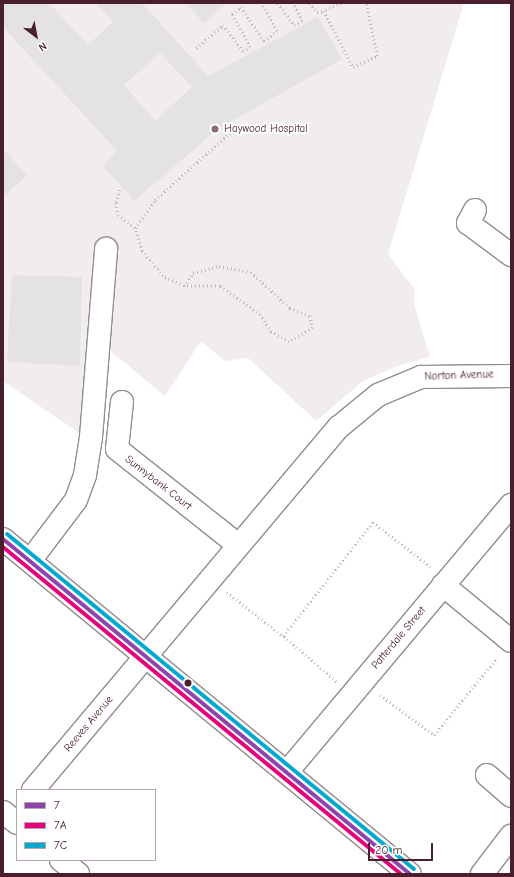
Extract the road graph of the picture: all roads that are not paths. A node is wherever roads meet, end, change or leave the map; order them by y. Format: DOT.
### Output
graph roads {
  1 [pos="475,210"];
  2 [pos="106,249"];
  3 [pos="511,255"];
  4 [pos="511,376"];
  5 [pos="122,402"];
  6 [pos="511,504"];
  7 [pos="3,539"];
  8 [pos="238,545"];
  9 [pos="30,562"];
  10 [pos="445,583"];
  11 [pos="506,647"];
  12 [pos="145,658"];
  13 [pos="287,772"];
  14 [pos="487,775"];
  15 [pos="34,789"];
  16 [pos="511,796"];
  17 [pos="511,836"];
  18 [pos="62,861"];
  19 [pos="78,874"];
  20 [pos="410,874"];
  21 [pos="482,874"];
  1 -- 3 [label="street"];
  2 -- 9 [label="street"];
  4 -- 8 [label="street, Norton Avenue"];
  5 -- 8 [label="street, Sunnybank Court"];
  6 -- 10 [label="street, Patterdale Street"];
  7 -- 9 [label="street"];
  8 -- 12 [label="street, Norton Avenue"];
  9 -- 12 [label="street"];
  10 -- 11 [label="street"];
  10 -- 13 [label="street, Patterdale Street"];
  12 -- 13 [label="street"];
  12 -- 15 [label="street, Reeves Avenue"];
  13 -- 20 [label="street"];
  14 -- 16 [label="street"];
  17 -- 21 [label="street"];
  18 -- 19 [label="street"];
}
